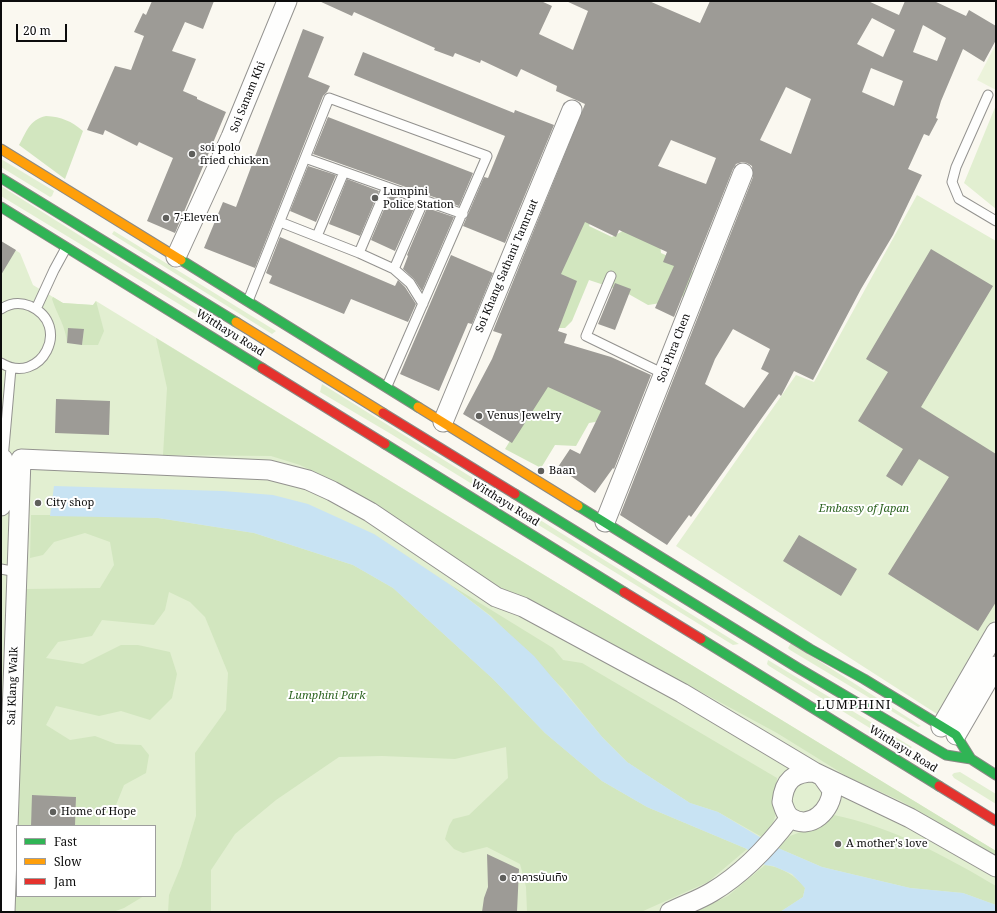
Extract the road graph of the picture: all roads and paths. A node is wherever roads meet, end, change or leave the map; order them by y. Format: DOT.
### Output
graph roads {
  1 [pos="287,1"];
  2 [pos="988,95"];
  3 [pos="572,110"];
  4 [pos="1,149"];
  5 [pos="305,158"];
  6 [pos="344,172"];
  7 [pos="743,173"];
  8 [pos="1,178"];
  9 [pos="386,187"];
  10 [pos="424,200"];
  11 [pos="1,207"];
  12 [pos="463,214"];
  13 [pos="86,215"];
  14 [pos="996,221"];
  15 [pos="280,222"];
  16 [pos="317,236"];
  17 [pos="67,246"];
  18 [pos="359,253"];
  19 [pos="176,257"];
  20 [pos="394,269"];
  21 [pos="611,276"];
  22 [pos="248,301"];
  23 [pos="423,304"];
  24 [pos="1,309"];
  25 [pos="36,309"];
  26 [pos="296,344"];
  27 [pos="1,363"];
  28 [pos="12,368"];
  29 [pos="279,370"];
  30 [pos="664,374"];
  31 [pos="387,386"];
  32 [pos="442,422"];
  33 [pos="12,459"];
  34 [pos="1,506"];
  35 [pos="605,522"];
  36 [pos="9,570"];
  37 [pos="996,632"];
  38 [pos="770,637"];
  39 [pos="754,663"];
  40 [pos="7,665"];
  41 [pos="996,666"];
  42 [pos="938,739"];
  43 [pos="971,759"];
  44 [pos="818,774"];
  45 [pos="996,775"];
  46 [pos="790,818"];
  47 [pos="996,821"];
  48 [pos="4,837"];
  49 [pos="996,867"];
  50 [pos="5,912"];
  51 [pos="670,912"];
  1 -- 19 [label="street, Soi Sanam Khi"];
  2 -- 14 [label="lane"];
  3 -- 32 [label="street, Soi Khang Sathani Tamruat"];
  4 -- 13 [label="main road, Witthayu Road"];
  5 -- 6 [label="lane"];
  5 -- 12 [label="lane"];
  5 -- 15 [label="lane"];
  6 -- 9 [label="lane"];
  6 -- 16 [label="lane"];
  7 -- 30 [label="street, Soi Phra Chen"];
  8 -- 13 [label="main road, Witthayu Road"];
  9 -- 10 [label="lane"];
  9 -- 18 [label="lane"];
  10 -- 12 [label="lane"];
  10 -- 20 [label="lane"];
  11 -- 17 [label="main road, Witthayu Road"];
  12 -- 23 [label="lane"];
  13 -- 19 [label="main road, Witthayu Road"];
  13 -- 26 [label="main road, Witthayu Road"];
  15 -- 16 [label="lane"];
  15 -- 22 [label="lane"];
  16 -- 18 [label="lane"];
  17 -- 25 [label="lane"];
  17 -- 29 [label="main road, Witthayu Road"];
  18 -- 20 [label="lane"];
  19 -- 22 [label="main road, Witthayu Road"];
  20 -- 23 [label="lane"];
  21 -- 30 [label="lane"];
  22 -- 26 [label="main road, Witthayu Road"];
  23 -- 31 [label="lane"];
  24 -- 25 [label="lane"];
  25 -- 28 [label="lane"];
  26 -- 29 [label="main road"];
  26 -- 31 [label="main road, Witthayu Road"];
  26 -- 38 [label="main road, Witthayu Road"];
  27 -- 28 [label="lane"];
  28 -- 33 [label="lane"];
  29 -- 39 [label="main road, Witthayu Road"];
  30 -- 35 [label="street, Soi Phra Chen"];
  31 -- 32 [label="main road, Witthayu Road"];
  32 -- 35 [label="main road, Witthayu Road"];
  33 -- 34 [label="street"];
  33 -- 36 [label="street, Sai Klang Walk"];
  33 -- 44 [label="street"];
  35 -- 38 [label="main road, Witthayu Road"];
  36 -- 40 [label="street, Sai Klang Walk"];
  37 -- 42 [label="street"];
  38 -- 39 [label="main road"];
  38 -- 42 [label="main road, Witthayu Road"];
  38 -- 42 [label="main road, Witthayu Road"];
  39 -- 47 [label="main road, Witthayu Road"];
  40 -- 48 [label="street, Sai Klang Walk"];
  41 -- 42 [label="street"];
  42 -- 43 [label="main road, Witthayu Road"];
  42 -- 43 [label="main road, Witthayu Road"];
  43 -- 45 [label="main road, Witthayu Road"];
  44 -- 46 [label="street"];
  44 -- 46 [label="street"];
  44 -- 49 [label="street"];
  46 -- 51 [label="street"];
  48 -- 50 [label="street, Sai Klang Walk"];
}
